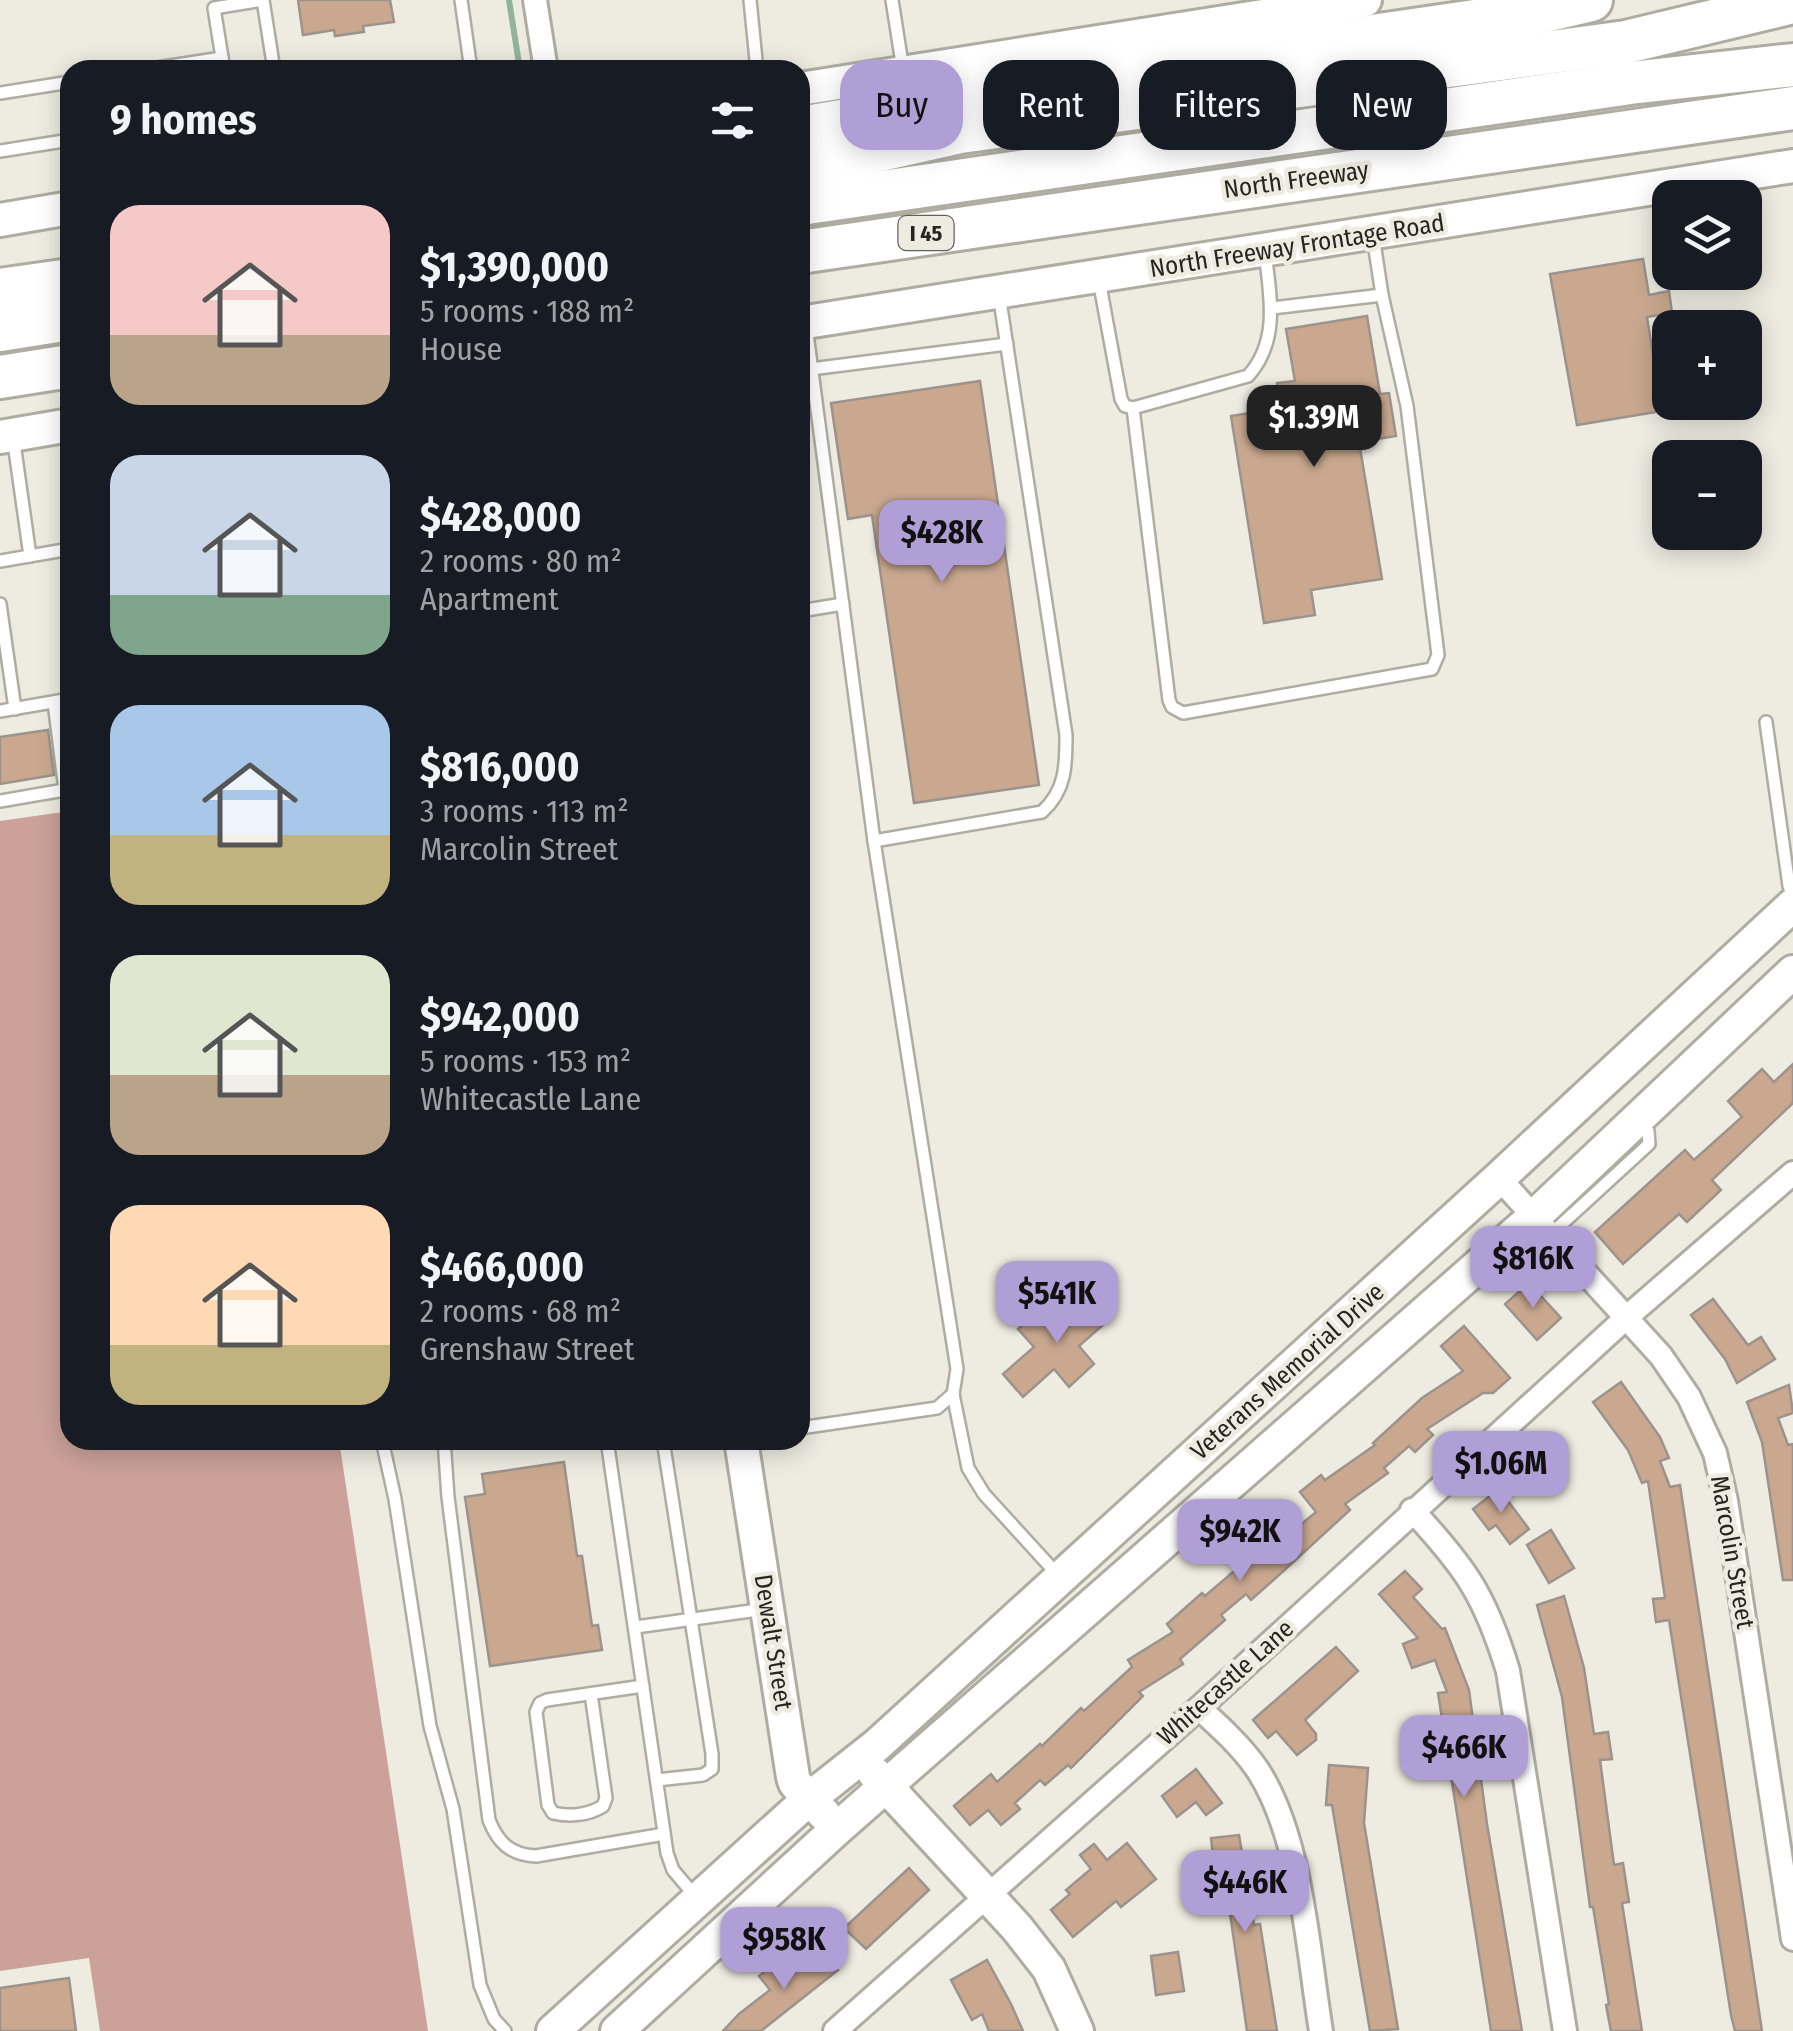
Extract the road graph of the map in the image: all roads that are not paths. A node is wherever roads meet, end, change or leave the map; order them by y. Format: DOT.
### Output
graph roads {
  1 [pos="263,0"];
  2 [pos="461,0"];
  3 [pos="536,0"];
  4 [pos="750,0"];
  5 [pos="892,0"];
  6 [pos="1365,0"];
  7 [pos="1590,0"];
  8 [pos="1793,2"];
  9 [pos="1251,9"];
  10 [pos="222,60"];
  11 [pos="272,60"];
  12 [pos="469,60"];
  13 [pos="545,60"];
  14 [pos="756,60"];
  15 [pos="901,60"];
  16 [pos="963,61"];
  17 [pos="1793,65"];
  18 [pos="840,82"];
  19 [pos="60,83"];
  20 [pos="810,87"];
  21 [pos="0,92"];
  22 [pos="1793,108"];
  23 [pos="810,126"];
  24 [pos="60,142"];
  25 [pos="0,151"];
  26 [pos="810,166"];
  27 [pos="1793,166"];
  28 [pos="810,203"];
  29 [pos="60,210"];
  30 [pos="1053,213"];
  31 [pos="0,220"];
  32 [pos="1372,233"];
  33 [pos="810,250"];
  34 [pos="1265,250"];
  35 [pos="1099,276"];
  36 [pos="60,281"];
  37 [pos="0,290"];
  38 [pos="999,292"];
  39 [pos="1382,295"];
  40 [pos="810,305"];
  41 [pos="810,307"];
  42 [pos="1272,308"];
  43 [pos="60,321"];
  44 [pos="0,330"];
  45 [pos="1007,344"];
  46 [pos="810,362"];
  47 [pos="60,368"];
  48 [pos="811,369"];
  49 [pos="0,377"];
  50 [pos="1134,408"];
  51 [pos="60,428"];
  52 [pos="7,436"];
  53 [pos="60,551"];
  54 [pos="30,556"];
  55 [pos="0,561"];
  56 [pos="0,604"];
  57 [pos="843,604"];
  58 [pos="810,609"];
  59 [pos="60,701"];
  60 [pos="54,702"];
  61 [pos="15,708"];
  62 [pos="0,711"];
  63 [pos="1766,722"];
  64 [pos="60,743"];
  65 [pos="60,791"];
  66 [pos="0,801"];
  67 [pos="874,841"];
  68 [pos="1793,898"];
  69 [pos="1793,906"];
  70 [pos="1793,972"];
  71 [pos="1793,1173"];
  72 [pos="1499,1178"];
  73 [pos="1544,1224"];
  74 [pos="1627,1317"];
  75 [pos="953,1394"];
  76 [pos="810,1427"];
  77 [pos="384,1450"];
  78 [pos="445,1450"];
  79 [pos="609,1450"];
  80 [pos="664,1450"];
  81 [pos="743,1450"];
  82 [pos="1145,1499"];
  83 [pos="1412,1510"];
  84 [pos="1176,1532"];
  85 [pos="1060,1576"];
  86 [pos="770,1608"];
  87 [pos="690,1620"];
  88 [pos="636,1628"];
  89 [pos="644,1686"];
  90 [pos="591,1694"];
  91 [pos="1198,1708"];
  92 [pos="862,1758"];
  93 [pos="657,1780"];
  94 [pos="886,1787"];
  95 [pos="810,1798"];
  96 [pos="838,1828"];
  97 [pos="664,1834"];
  98 [pos="986,1894"];
  99 [pos="698,1899"];
  100 [pos="1793,1939"];
  101 [pos="505,2031"];
  102 [pos="553,2031"];
  103 [pos="617,2031"];
  104 [pos="835,2031"];
  105 [pos="1077,2031"];
  106 [pos="1321,2031"];
  107 [pos="1564,2031"];
  1 -- 10 [label="lane"];
  1 -- 11 [label="lane"];
  2 -- 12 [label="lane"];
  3 -- 13 [label="street"];
  4 -- 14 [label="lane"];
  5 -- 15 [label="lane"];
  6 -- 9 [label="main road"];
  7 -- 23 [label="highway"];
  8 -- 26 [label="highway"];
  9 -- 16 [label="main road"];
  17 -- 28 [label="highway, North Freeway"];
  18 -- 20 [label="main road"];
  19 -- 21 [label="lane"];
  22 -- 30 [label="highway, North Freeway / I 45"];
  24 -- 25 [label="lane"];
  27 -- 32 [label="main road, North Freeway Frontage Road"];
  29 -- 31 [label="main road"];
  30 -- 33 [label="highway, North Freeway / I 45"];
  30 -- 40 [label="highway"];
  32 -- 34 [label="main road, North Freeway Frontage Road"];
  32 -- 39 [label="lane"];
  34 -- 35 [label="main road, North Freeway Frontage Road"];
  34 -- 42 [label="lane"];
  35 -- 38 [label="main road, North Freeway Frontage Road"];
  35 -- 50 [label="lane"];
  36 -- 37 [label="highway"];
  38 -- 41 [label="main road, North Freeway Frontage Road"];
  38 -- 45 [label="lane"];
  39 -- 42 [label="lane"];
  39 -- 50 [label="lane"];
  42 -- 50 [label="lane"];
  43 -- 44 [label="highway"];
  45 -- 48 [label="lane"];
  45 -- 67 [label="lane"];
  46 -- 48 [label="lane"];
  47 -- 49 [label="highway"];
  48 -- 57 [label="lane"];
  51 -- 52 [label="main road"];
  52 -- 54 [label="lane"];
  53 -- 54 [label="lane"];
  54 -- 55 [label="lane"];
  56 -- 61 [label="lane"];
  57 -- 58 [label="lane"];
  57 -- 67 [label="lane"];
  59 -- 60 [label="lane"];
  60 -- 61 [label="lane"];
  60 -- 64 [label="lane"];
  61 -- 62 [label="lane"];
  63 -- 68 [label="lane"];
  65 -- 66 [label="lane"];
  67 -- 75 [label="lane"];
  69 -- 72 [label="main road, Veterans Memorial Drive"];
  70 -- 73 [label="main road, Veterans Memorial Drive"];
  71 -- 74 [label="street, Whitecastle Lane"];
  72 -- 73 [label="street, Marcolin Street"];
  72 -- 82 [label="main road, Veterans Memorial Drive"];
  73 -- 74 [label="street, Marcolin Street"];
  73 -- 84 [label="main road, Veterans Memorial Drive"];
  74 -- 83 [label="street, Whitecastle Lane"];
  74 -- 100 [label="street, Marcolin Street"];
  75 -- 76 [label="lane"];
  75 -- 85 [label="lane"];
  77 -- 101 [label="lane"];
  78 -- 97 [label="lane"];
  79 -- 88 [label="lane"];
  80 -- 87 [label="lane"];
  81 -- 86 [label="main road, Dewalt Street"];
  82 -- 84 [label="main road"];
  82 -- 85 [label="main road, Veterans Memorial Drive"];
  83 -- 91 [label="street, Whitecastle Lane"];
  83 -- 107 [label="street"];
  84 -- 94 [label="main road, Veterans Memorial Drive"];
  85 -- 92 [label="main road, Veterans Memorial Drive"];
  86 -- 87 [label="lane"];
  86 -- 95 [label="main road, Dewalt Street"];
  87 -- 88 [label="lane"];
  87 -- 93 [label="lane"];
  88 -- 89 [label="lane"];
  89 -- 90 [label="lane"];
  89 -- 93 [label="lane"];
  90 -- 90 [label="lane"];
  91 -- 98 [label="street, Whitecastle Lane"];
  91 -- 106 [label="street"];
  92 -- 94 [label="main road"];
  92 -- 95 [label="main road, Veterans Memorial Drive"];
  93 -- 97 [label="lane"];
  94 -- 96 [label="main road, Veterans Memorial Drive"];
  94 -- 98 [label="main road"];
  95 -- 96 [label="main road, Dewalt Street"];
  95 -- 99 [label="main road, Veterans Memorial Drive"];
  96 -- 103 [label="main road, Veterans Memorial Drive"];
  97 -- 99 [label="lane"];
  98 -- 104 [label="street, Whitecastle Lane"];
  98 -- 105 [label="main road"];
  99 -- 102 [label="main road, Veterans Memorial Drive"];
}
